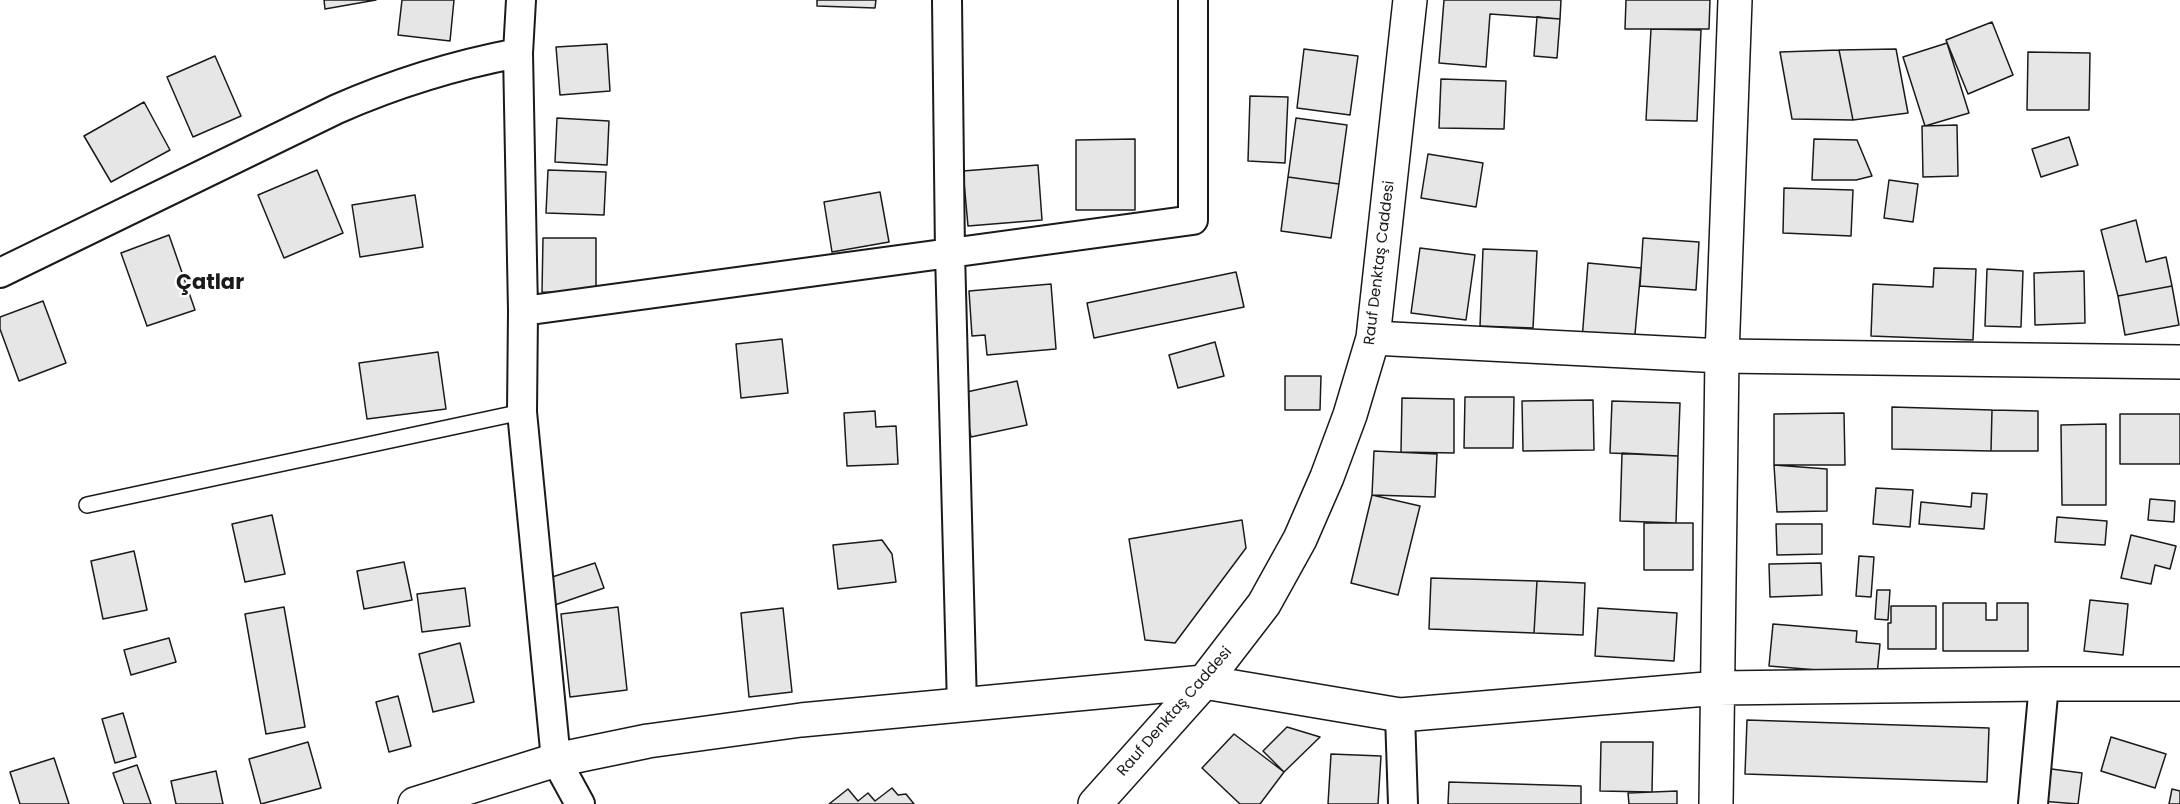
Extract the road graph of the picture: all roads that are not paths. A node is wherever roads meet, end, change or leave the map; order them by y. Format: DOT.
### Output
graph roads {
  1 [pos="521,0"];
  2 [pos="947,0"];
  3 [pos="1193,0"];
  4 [pos="1410,0"];
  5 [pos="1735,0"];
  6 [pos="518,53"];
  7 [pos="950,253"];
  8 [pos="0,273"];
  9 [pos="523,311"];
  10 [pos="1373,338"];
  11 [pos="1722,356"];
  12 [pos="2180,362"];
  13 [pos="522,412"];
  14 [pos="87,505"];
  15 [pos="1204,682"];
  16 [pos="2044,684"];
  17 [pos="2180,684"];
  18 [pos="1718,688"];
  19 [pos="962,706"];
  20 [pos="1400,715"];
  21 [pos="556,760"];
  22 [pos="415,804"];
  23 [pos="580,804"];
  24 [pos="1095,804"];
  25 [pos="1403,804"];
  26 [pos="1716,804"];
  27 [pos="2033,804"];
  1 -- 6 [label="street"];
  2 -- 7 [label="street"];
  3 -- 7 [label="street"];
  4 -- 10 [label="street, Rauf Denktaş Caddesi"];
  5 -- 11 [label="street"];
  6 -- 8 [label="street"];
  6 -- 9 [label="street"];
  7 -- 9 [label="street"];
  7 -- 19 [label="street"];
  9 -- 13 [label="street"];
  10 -- 11 [label="street"];
  10 -- 15 [label="street, Rauf Denktaş Caddesi"];
  11 -- 12 [label="street"];
  11 -- 18 [label="street"];
  13 -- 14 [label="lane"];
  13 -- 21 [label="street"];
  15 -- 19 [label="street"];
  15 -- 20 [label="street"];
  15 -- 24 [label="street, Rauf Denktaş Caddesi"];
  16 -- 17 [label="street"];
  16 -- 18 [label="street"];
  16 -- 27 [label="street"];
  18 -- 20 [label="street"];
  18 -- 26 [label="street"];
  19 -- 21 [label="street"];
  20 -- 25 [label="street"];
  21 -- 22 [label="street"];
  21 -- 23 [label="street"];
}
